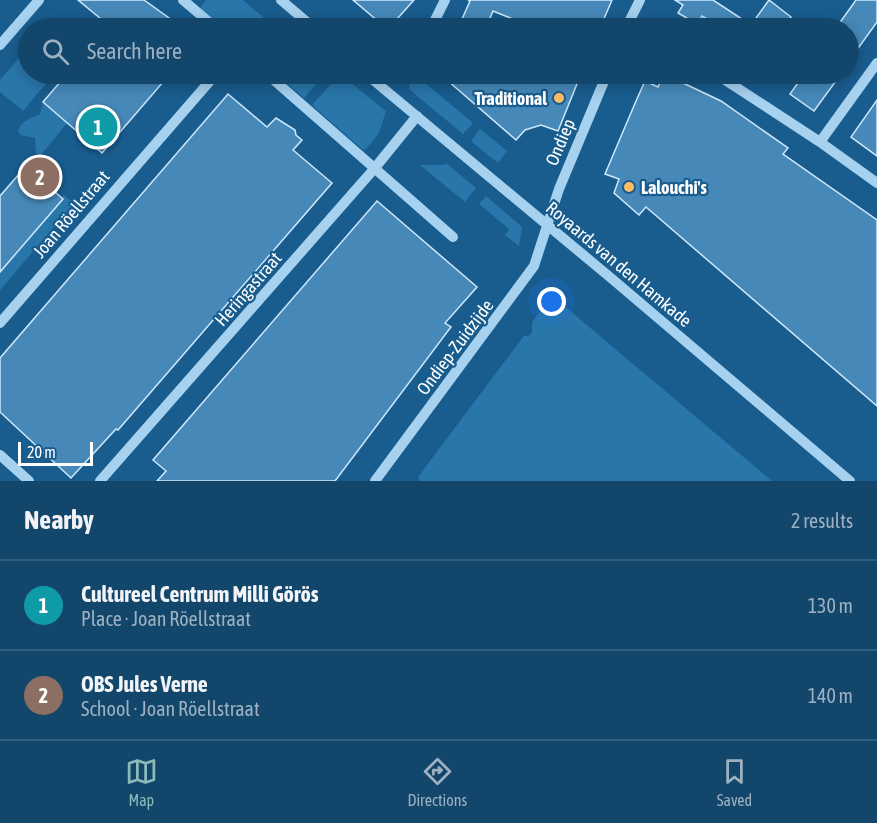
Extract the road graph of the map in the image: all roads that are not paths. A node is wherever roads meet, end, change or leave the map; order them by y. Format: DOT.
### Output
graph roads {
  1 [pos="39,0"];
  2 [pos="183,0"];
  3 [pos="281,0"];
  4 [pos="445,0"];
  5 [pos="640,0"];
  6 [pos="23,18"];
  7 [pos="204,18"];
  8 [pos="302,18"];
  9 [pos="435,18"];
  10 [pos="631,18"];
  11 [pos="18,24"];
  12 [pos="0,45"];
  13 [pos="877,63"];
  14 [pos="207,84"];
  15 [pos="278,84"];
  16 [pos="378,84"];
  17 [pos="603,84"];
  18 [pos="731,84"];
  19 [pos="417,116"];
  20 [pos="820,142"];
  21 [pos="374,169"];
  22 [pos="877,183"];
  23 [pos="546,225"];
  24 [pos="453,237"];
  25 [pos="0,323"];
  26 [pos="0,455"];
  27 [pos="29,481"];
  28 [pos="100,481"];
  29 [pos="376,481"];
  30 [pos="850,481"];
  1 -- 6 [label="street"];
  2 -- 7 [label="street"];
  3 -- 8 [label="street"];
  4 -- 9 [label="street"];
  5 -- 10 [label="street"];
  11 -- 12 [label="street"];
  13 -- 20 [label="street"];
  14 -- 25 [label="street, Joan Röellstraat"];
  15 -- 21 [label="street"];
  16 -- 19 [label="street, Royaards van den Hamkade"];
  17 -- 23 [label="street, Ondiep"];
  18 -- 20 [label="street"];
  19 -- 21 [label="street, Heringastraat"];
  19 -- 23 [label="street, Royaards van den Hamkade"];
  20 -- 22 [label="street"];
  21 -- 24 [label="street"];
  21 -- 28 [label="street, Heringastraat"];
  23 -- 29 [label="street, Ondiep-Zuidzijde"];
  23 -- 30 [label="street, Royaards van den Hamkade"];
  26 -- 27 [label="street"];
}
